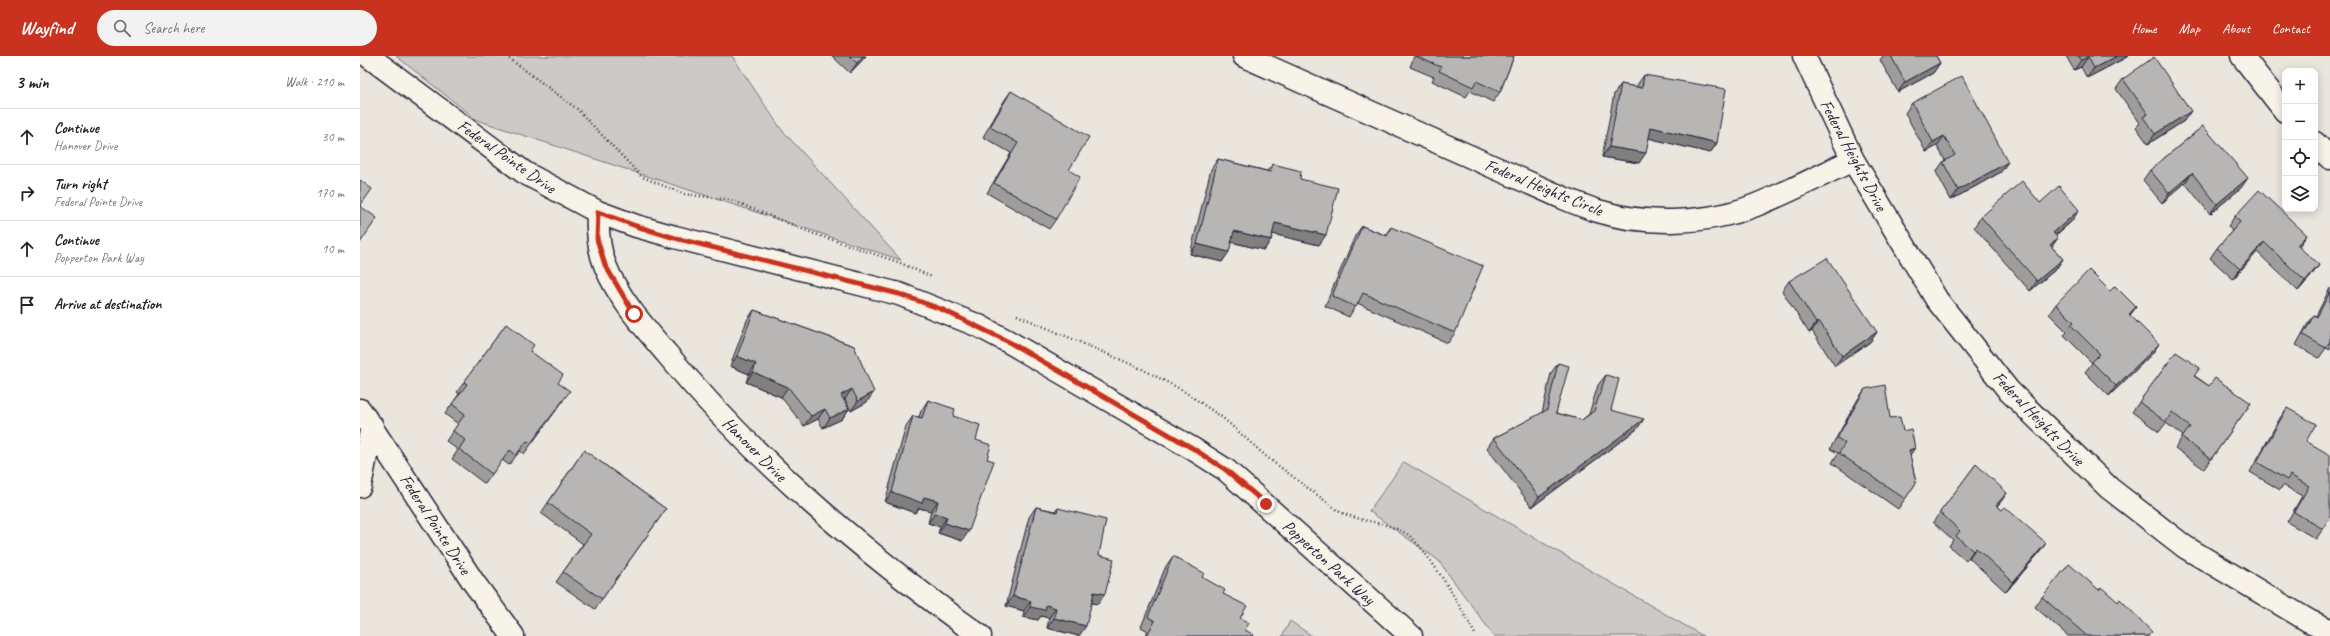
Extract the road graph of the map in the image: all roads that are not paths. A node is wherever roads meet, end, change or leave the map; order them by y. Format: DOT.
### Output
graph roads {
  1 [pos="368,56"];
  2 [pos="1244,56"];
  3 [pos="1804,56"];
  4 [pos="2242,56"];
  5 [pos="2282,107"];
  6 [pos="2318,147"];
  7 [pos="2330,158"];
  8 [pos="1853,160"];
  9 [pos="598,212"];
  10 [pos="366,418"];
  11 [pos="360,486"];
  12 [pos="1247,487"];
  13 [pos="2330,630"];
  14 [pos="514,636"];
  15 [pos="980,636"];
  16 [pos="1411,636"];
  1 -- 9 [label="street, Federal Pointe Drive"];
  2 -- 8 [label="street, Federal Heights Circle"];
  3 -- 8 [label="street, Federal Heights Drive"];
  4 -- 5 [label="street"];
  6 -- 7 [label="street"];
  8 -- 13 [label="street, Federal Heights Drive"];
  9 -- 12 [label="street, Federal Pointe Drive"];
  9 -- 15 [label="street, Hanover Drive"];
  10 -- 11 [label="street"];
  10 -- 14 [label="street, Federal Pointe Drive"];
  12 -- 16 [label="street, Popperton Park Way"];
}
